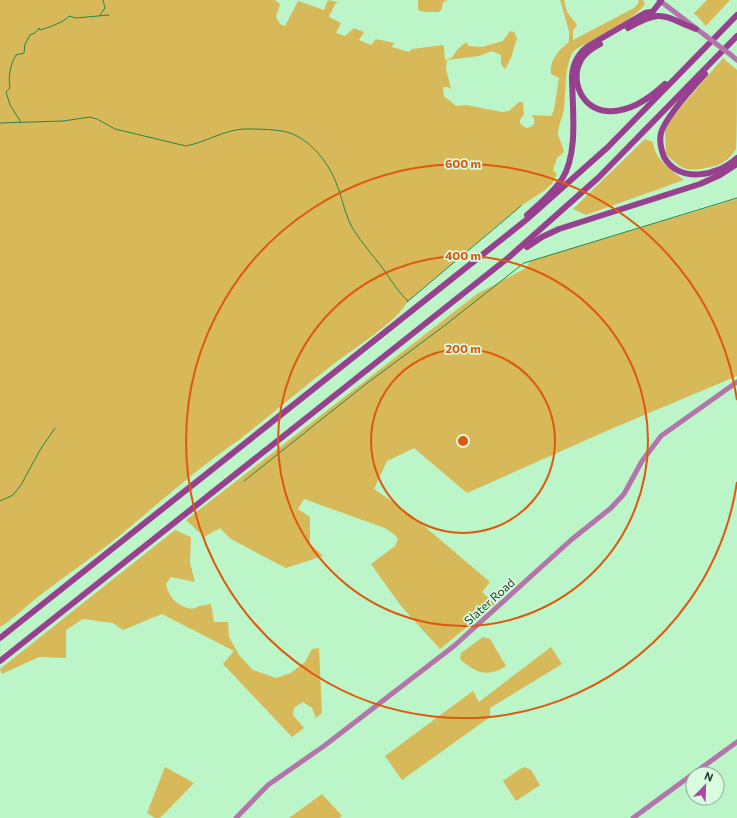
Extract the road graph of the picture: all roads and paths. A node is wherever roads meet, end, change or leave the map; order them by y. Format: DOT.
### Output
graph roads {
  1 [pos="660,1"];
  2 [pos="649,15"];
  3 [pos="737,15"];
  4 [pos="696,28"];
  5 [pos="736,37"];
  6 [pos="737,60"];
  7 [pos="685,68"];
  8 [pos="737,158"];
  9 [pos="737,164"];
  10 [pos="507,236"];
  11 [pos="508,258"];
  12 [pos="737,382"];
  13 [pos="0,638"];
  14 [pos="0,661"];
  15 [pos="737,742"];
  16 [pos="704,766"];
  17 [pos="685,780"];
  18 [pos="236,818"];
  19 [pos="633,818"];
  1 -- 2 [label="highway"];
  1 -- 4 [label="main road"];
  2 -- 4 [label="highway"];
  2 -- 7 [label="highway"];
  2 -- 10 [label="highway"];
  3 -- 7 [label="highway"];
  4 -- 6 [label="main road, bridge"];
  5 -- 8 [label="highway"];
  5 -- 11 [label="highway"];
  7 -- 10 [label="highway"];
  9 -- 11 [label="highway"];
  10 -- 13 [label="highway"];
  11 -- 14 [label="highway"];
  12 -- 18 [label="main road, Slater Road"];
  15 -- 16 [label="main road"];
  17 -- 19 [label="main road"];
}
